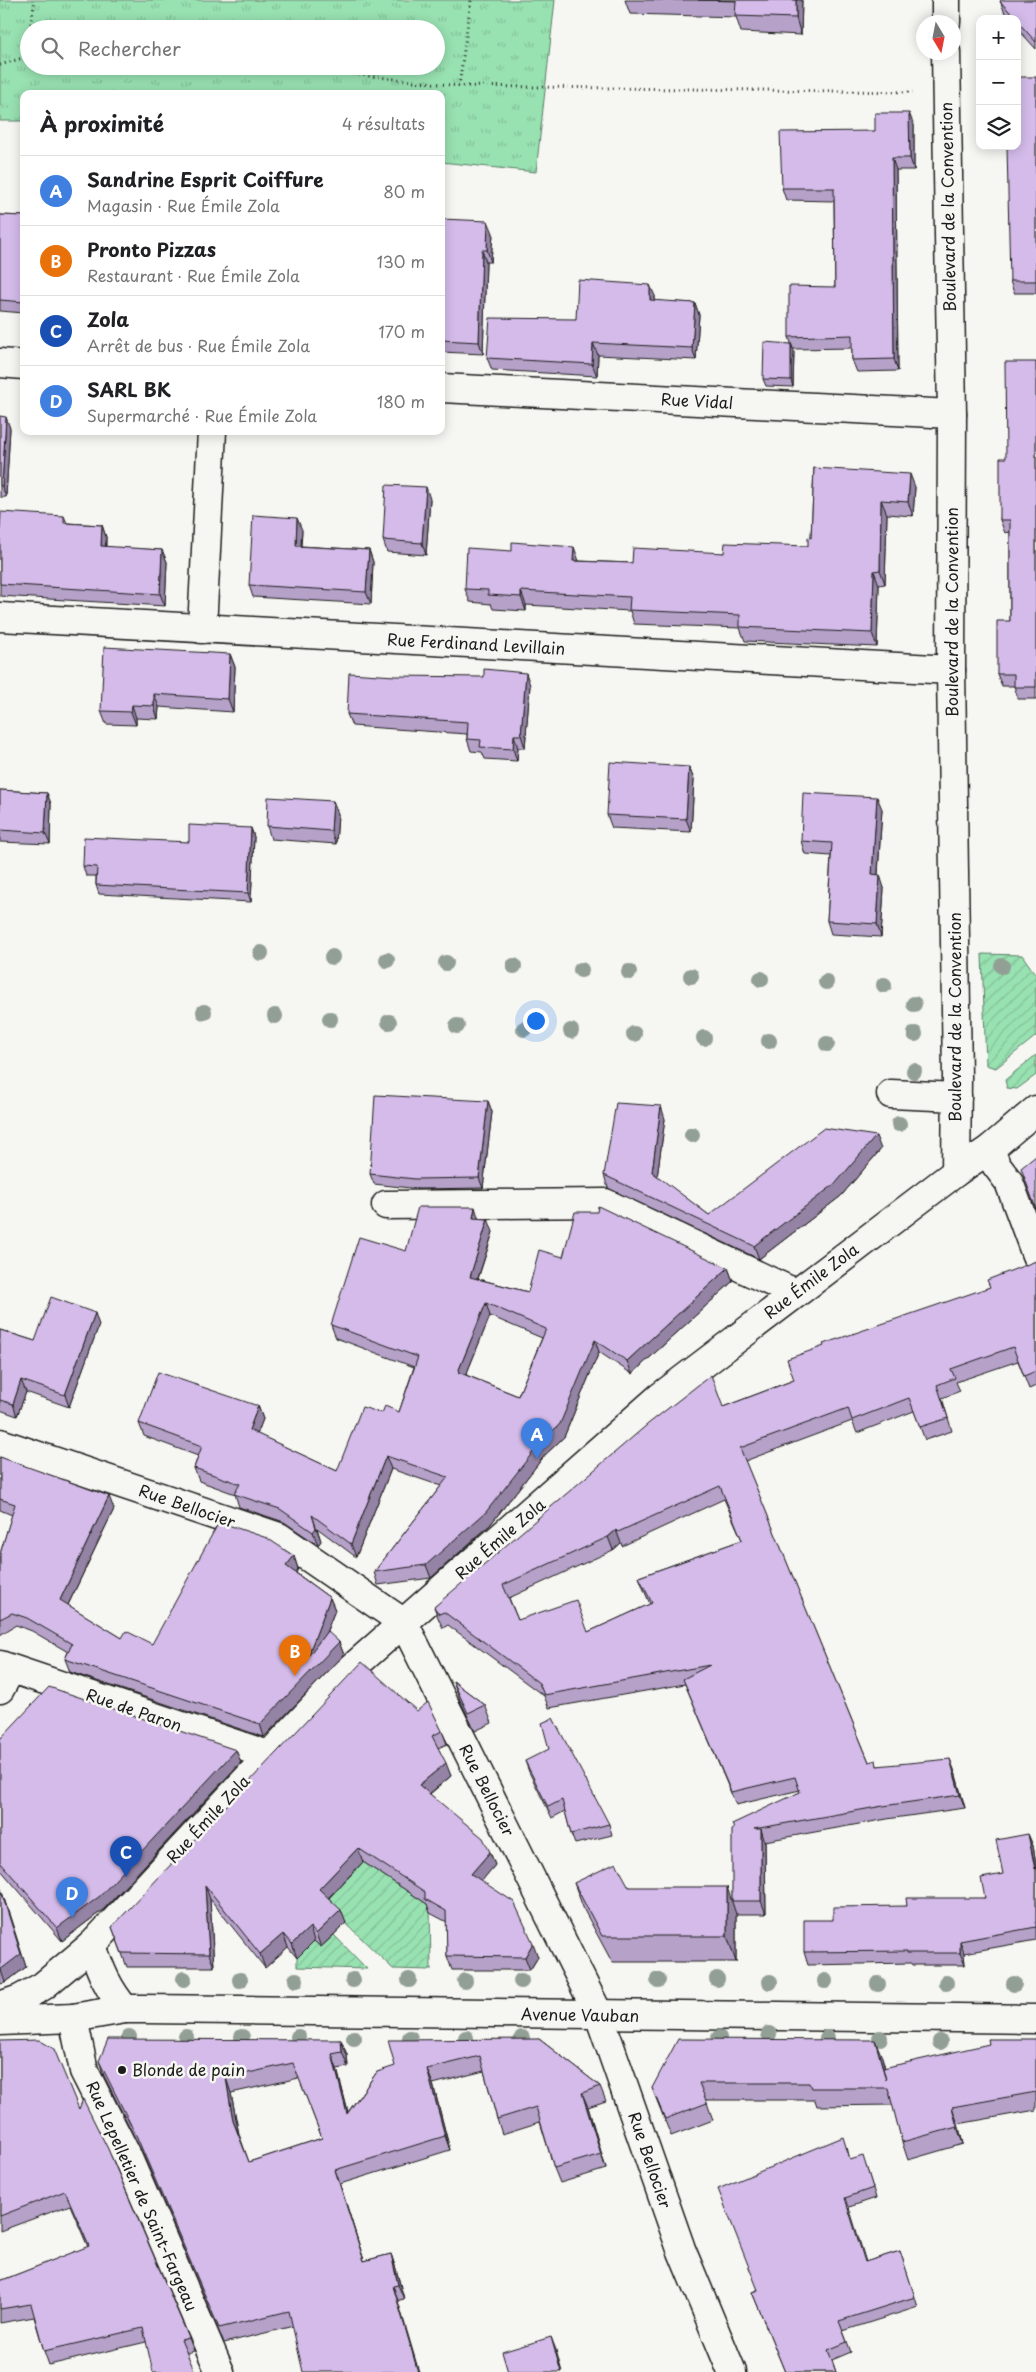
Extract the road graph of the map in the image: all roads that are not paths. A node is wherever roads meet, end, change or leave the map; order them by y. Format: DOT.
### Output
graph roads {
  1 [pos="946,0"];
  2 [pos="946,15"];
  3 [pos="946,60"];
  4 [pos="0,363"];
  5 [pos="20,365"];
  6 [pos="445,388"];
  7 [pos="952,414"];
  8 [pos="212,435"];
  9 [pos="0,617"];
  10 [pos="202,629"];
  11 [pos="951,670"];
  12 [pos="890,1094"];
  13 [pos="957,1097"];
  14 [pos="1036,1110"];
  15 [pos="990,1149"];
  16 [pos="956,1172"];
  17 [pos="386,1205"];
  18 [pos="1036,1254"];
  19 [pos="795,1293"];
  20 [pos="0,1443"];
  21 [pos="404,1623"];
  22 [pos="4,1674"];
  23 [pos="268,1755"];
  24 [pos="92,1945"];
  25 [pos="0,2006"];
  26 [pos="124,2009"];
  27 [pos="599,2015"];
  28 [pos="73,2018"];
  29 [pos="1036,2019"];
  30 [pos="0,2021"];
  31 [pos="220,2372"];
  32 [pos="732,2372"];
  1 -- 2 [label="street"];
  3 -- 7 [label="street, Boulevard de la Convention"];
  4 -- 5 [label="street"];
  6 -- 7 [label="street, Rue Vidal"];
  7 -- 11 [label="street, Boulevard de la Convention"];
  8 -- 10 [label="street"];
  9 -- 10 [label="street, Rue Ferdinand Levillain"];
  10 -- 11 [label="street, Rue Ferdinand Levillain"];
  11 -- 13 [label="street, Boulevard de la Convention"];
  12 -- 13 [label="street"];
  13 -- 16 [label="street, Boulevard de la Convention"];
  14 -- 15 [label="street, Rue Émile Zola"];
  15 -- 16 [label="street, Rue Émile Zola"];
  15 -- 18 [label="street"];
  16 -- 19 [label="street, Rue Émile Zola"];
  17 -- 19 [label="street"];
  19 -- 21 [label="street, Rue Émile Zola"];
  20 -- 21 [label="street, Rue Bellocier"];
  21 -- 23 [label="street, Rue Émile Zola"];
  21 -- 27 [label="street, Rue Bellocier"];
  22 -- 23 [label="street, Rue de Paron"];
  23 -- 24 [label="street, Rue Émile Zola"];
  24 -- 25 [label="street, Rue Émile Zola"];
  24 -- 26 [label="street"];
  26 -- 27 [label="street, Avenue Vauban"];
  26 -- 28 [label="street, Avenue Vauban"];
  27 -- 29 [label="street, Avenue Vauban"];
  27 -- 32 [label="street, Rue Bellocier"];
  28 -- 30 [label="street, Avenue Vauban"];
  28 -- 31 [label="street, Rue Lepelletier de Saint-Fargeau"];
}
